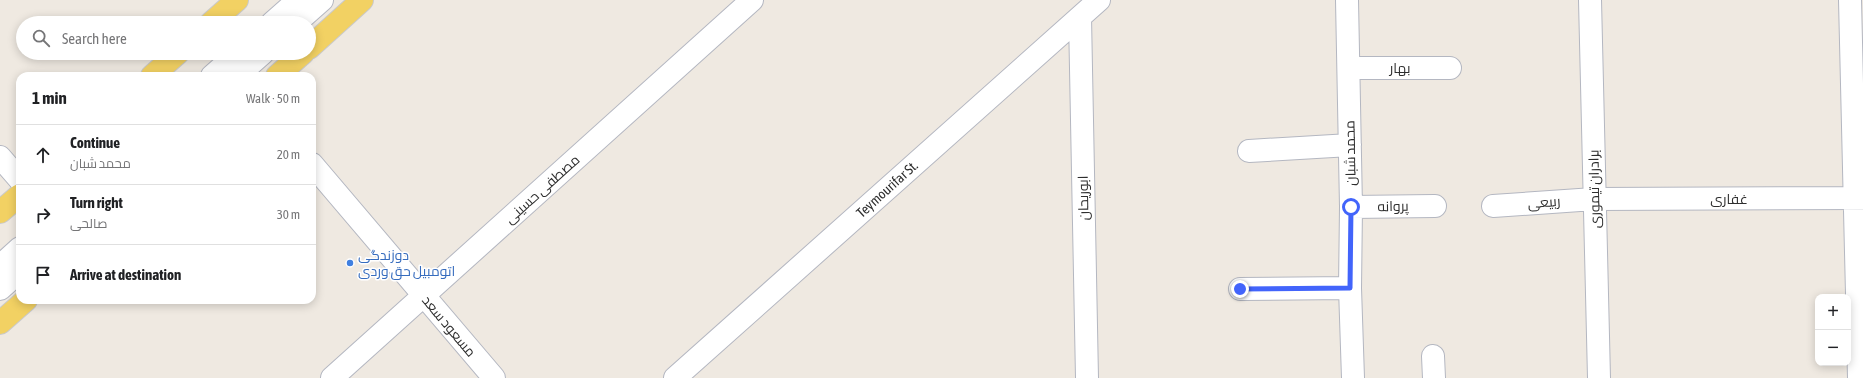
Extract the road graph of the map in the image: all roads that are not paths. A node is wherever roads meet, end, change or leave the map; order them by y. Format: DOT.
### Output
graph roads {
  1 [pos="237,0"];
  2 [pos="298,0"];
  3 [pos="322,0"];
  4 [pos="362,0"];
  5 [pos="752,0"];
  6 [pos="1099,0"];
  7 [pos="1347,0"];
  8 [pos="1590,0"];
  9 [pos="1850,0"];
  10 [pos="220,16"];
  11 [pos="280,16"];
  12 [pos="304,16"];
  13 [pos="1080,17"];
  14 [pos="316,42"];
  15 [pos="170,60"];
  16 [pos="230,60"];
  17 [pos="255,60"];
  18 [pos="295,60"];
  19 [pos="1349,68"];
  20 [pos="1450,68"];
  21 [pos="157,72"];
  22 [pos="217,72"];
  23 [pos="242,72"];
  24 [pos="282,72"];
  25 [pos="1350,145"];
  26 [pos="1249,151"];
  27 [pos="0,157"];
  28 [pos="316,169"];
  29 [pos="16,175"];
  30 [pos="16,198"];
  31 [pos="1859,198"];
  32 [pos="1594,199"];
  33 [pos="1435,206"];
  34 [pos="1494,206"];
  35 [pos="1351,207"];
  36 [pos="0,212"];
  37 [pos="16,252"];
  38 [pos="0,266"];
  39 [pos="16,275"];
  40 [pos="1350,288"];
  41 [pos="0,289"];
  42 [pos="1240,289"];
  43 [pos="423,296"];
  44 [pos="21,304"];
  45 [pos="0,323"];
  46 [pos="1433,356"];
  47 [pos="332,378"];
  48 [pos="494,378"];
  49 [pos="675,378"];
  50 [pos="1087,378"];
  51 [pos="1353,378"];
  52 [pos="1434,378"];
  53 [pos="1599,378"];
  54 [pos="1859,378"];
  1 -- 10 [label="main road"];
  2 -- 11 [label="street"];
  3 -- 12 [label="street"];
  4 -- 14 [label="main road"];
  5 -- 43 [label="street, مصطفی حسینی"];
  6 -- 13 [label="street, Teymourifar St."];
  7 -- 19 [label="street, محمد شبان"];
  8 -- 32 [label="street, برادران تیموری"];
  9 -- 31 [label="street"];
  13 -- 49 [label="street, Teymourifar St."];
  13 -- 50 [label="street, ابوریحان"];
  15 -- 21 [label="main road"];
  16 -- 22 [label="street"];
  17 -- 23 [label="street"];
  18 -- 24 [label="main road"];
  19 -- 20 [label="street, بهار"];
  19 -- 25 [label="street, محمد شبان"];
  25 -- 26 [label="street"];
  25 -- 35 [label="street, محمد شبان"];
  27 -- 29 [label="street"];
  28 -- 43 [label="street, مسعود سعد"];
  30 -- 36 [label="main road"];
  31 -- 32 [label="street, غفاری"];
  31 -- 54 [label="street"];
  32 -- 34 [label="street, ربیعی"];
  32 -- 53 [label="street, برادران تیموری"];
  33 -- 35 [label="street, پروانه"];
  35 -- 40 [label="street, محمد شبان"];
  37 -- 38 [label="street"];
  39 -- 41 [label="street"];
  40 -- 42 [label="street"];
  40 -- 51 [label="street, محمد شبان"];
  43 -- 47 [label="street, مصطفی حسینی"];
  43 -- 48 [label="street, مسعود سعد"];
  44 -- 45 [label="main road"];
  46 -- 52 [label="street"];
}
